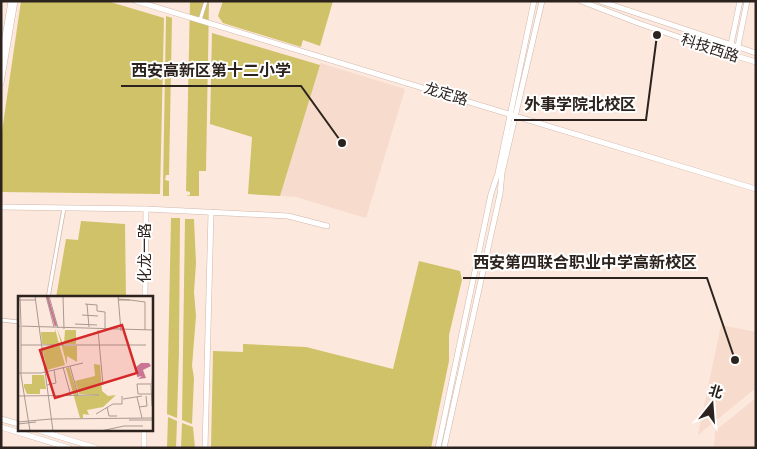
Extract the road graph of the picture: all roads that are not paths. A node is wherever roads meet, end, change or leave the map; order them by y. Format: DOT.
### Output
graph roads {
  1 [pos="10,1"];
  2 [pos="15,1"];
  3 [pos="136,1"];
  4 [pos="206,1"];
  5 [pos="534,1"];
  6 [pos="542,1"];
  7 [pos="581,1"];
  8 [pos="600,1"];
  9 [pos="740,1"];
  10 [pos="747,1"];
  11 [pos="200,20"];
  12 [pos="730,46"];
  13 [pos="738,48"];
  14 [pos="756,53"];
  15 [pos="729,54"];
  16 [pos="736,56"];
  17 [pos="1,60"];
  18 [pos="756,62"];
  19 [pos="1,84"];
  20 [pos="513,115"];
  21 [pos="756,189"];
  22 [pos="1,207"];
  23 [pos="64,207"];
  24 [pos="146,209"];
  25 [pos="211,212"];
  26 [pos="327,226"];
  27 [pos="48,296"];
  28 [pos="145,296"];
  29 [pos="1,320"];
  30 [pos="18,322"];
  31 [pos="1,419"];
  32 [pos="18,424"];
  33 [pos="1,427"];
  34 [pos="44,432"];
  35 [pos="144,432"];
  36 [pos="69,448"];
  37 [pos="96,448"];
  38 [pos="144,448"];
  39 [pos="205,448"];
  40 [pos="438,448"];
  41 [pos="444,448"];
  1 -- 17 [label="street"];
  2 -- 19 [label="street"];
  3 -- 11 [label="street, 龙定路"];
  4 -- 11 [label="street"];
  5 -- 20 [label="street"];
  6 -- 20 [label="street"];
  7 -- 15 [label="street, 科技西路"];
  8 -- 12 [label="street, 科技西路"];
  9 -- 12 [label="street"];
  10 -- 13 [label="street"];
  11 -- 20 [label="street, 龙定路"];
  12 -- 13 [label="street, 科技西路"];
  12 -- 15 [label="street"];
  13 -- 14 [label="street, 科技西路"];
  13 -- 16 [label="street"];
  15 -- 16 [label="street, 科技西路"];
  16 -- 18 [label="street, 科技西路"];
  20 -- 21 [label="street, 龙定路"];
  20 -- 40 [label="street"];
  20 -- 41 [label="street"];
  22 -- 23 [label="street"];
  23 -- 24 [label="street"];
  23 -- 27 [label="street"];
  24 -- 25 [label="street"];
  24 -- 28 [label="street, 化龙一路"];
  25 -- 26 [label="street"];
  25 -- 39 [label="street"];
  29 -- 30 [label="street"];
  31 -- 32 [label="street"];
  33 -- 36 [label="street"];
  34 -- 37 [label="street"];
  35 -- 38 [label="street"];
}
